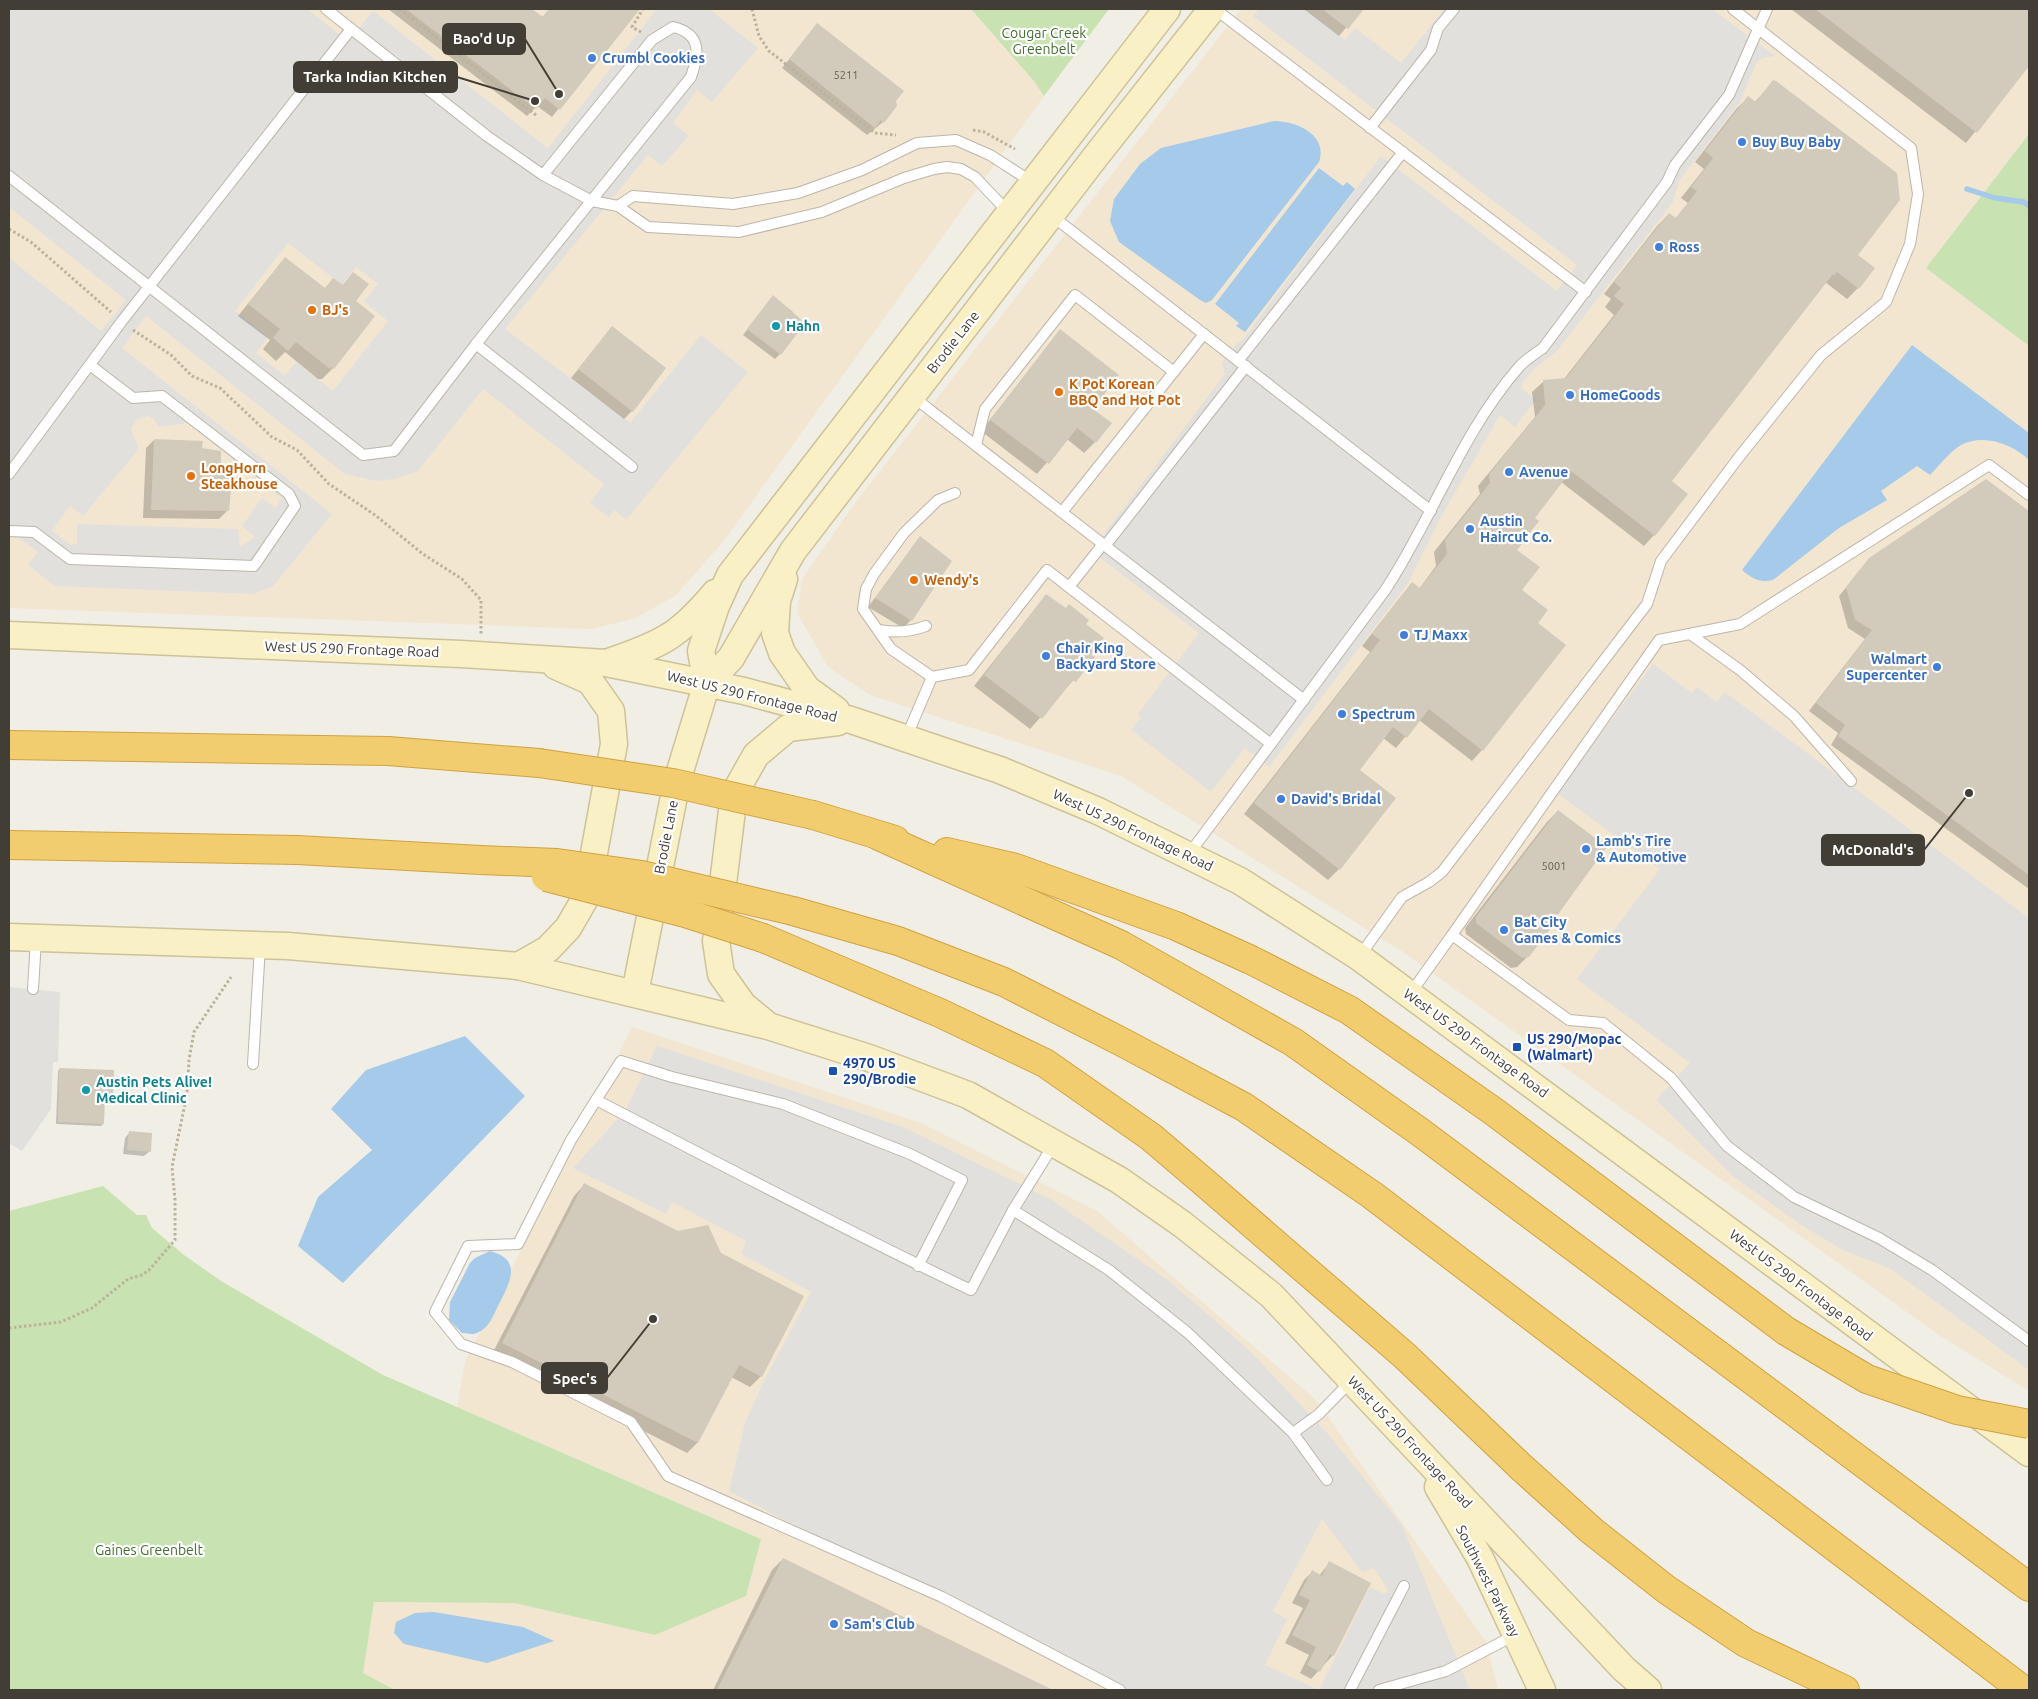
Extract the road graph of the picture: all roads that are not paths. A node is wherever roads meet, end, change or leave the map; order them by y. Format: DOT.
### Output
graph roads {
  1 [pos="326,9"];
  2 [pos="1167,9"];
  3 [pos="1213,9"];
  4 [pos="1454,9"];
  5 [pos="1733,9"];
  6 [pos="1767,9"];
  7 [pos="351,29"];
  8 [pos="1759,29"];
  9 [pos="1115,77"];
  10 [pos="1370,128"];
  11 [pos="1403,152"];
  12 [pos="543,175"];
  13 [pos="9,176"];
  14 [pos="1033,182"];
  15 [pos="592,201"];
  16 [pos="618,206"];
  17 [pos="1009,213"];
  18 [pos="1051,215"];
  19 [pos="149,287"];
  20 [pos="1586,292"];
  21 [pos="1204,334"];
  22 [pos="476,344"];
  23 [pos="1242,364"];
  24 [pos="90,365"];
  25 [pos="1174,372"];
  26 [pos="912,396"];
  27 [pos="976,445"];
  28 [pos="632,467"];
  29 [pos="9,474"];
  30 [pos="955,493"];
  31 [pos="2029,495"];
  32 [pos="1431,511"];
  33 [pos="1062,512"];
  34 [pos="9,531"];
  35 [pos="1104,545"];
  36 [pos="793,550"];
  37 [pos="730,575"];
  38 [pos="1069,588"];
  39 [pos="926,626"];
  40 [pos="878,630"];
  41 [pos="1690,634"];
  42 [pos="9,635"];
  43 [pos="537,658"];
  44 [pos="606,663"];
  45 [pos="932,677"];
  46 [pos="706,682"];
  47 [pos="1304,700"];
  48 [pos="851,720"];
  49 [pos="9,733"];
  50 [pos="906,739"];
  51 [pos="1271,744"];
  52 [pos="9,746"];
  53 [pos="101,746"];
  54 [pos="1851,780"];
  55 [pos="879,836"];
  56 [pos="9,845"];
  57 [pos="1188,855"];
  58 [pos="482,860"];
  59 [pos="1452,935"];
  60 [pos="9,937"];
  61 [pos="36,938"];
  62 [pos="260,946"];
  63 [pos="1359,957"];
  64 [pos="518,966"];
  65 [pos="33,989"];
  66 [pos="635,993"];
  67 [pos="1410,994"];
  68 [pos="768,1026"];
  69 [pos="253,1064"];
  70 [pos="596,1100"];
  71 [pos="1055,1143"];
  72 [pos="1013,1210"];
  73 [pos="918,1266"];
  74 [pos="2029,1341"];
  75 [pos="1352,1380"];
  76 [pos="2029,1424"];
  77 [pos="1293,1433"];
  78 [pos="1415,1447"];
  79 [pos="2029,1453"];
  80 [pos="1327,1480"];
  81 [pos="1404,1586"];
  82 [pos="2029,1587"];
  83 [pos="1516,1635"];
  84 [pos="1120,1690"];
  85 [pos="1350,1690"];
  86 [pos="1379,1690"];
  87 [pos="1542,1690"];
  88 [pos="1648,1690"];
  89 [pos="1845,1690"];
  90 [pos="2023,1690"];
  1 -- 7 [label="lane"];
  2 -- 9 [label="main road, Brodie Lane"];
  3 -- 10 [label="lane"];
  3 -- 18 [label="main road, Brodie Lane"];
  4 -- 10 [label="lane"];
  5 -- 8 [label="lane"];
  6 -- 8 [label="lane"];
  7 -- 12 [label="lane"];
  7 -- 19 [label="lane"];
  8 -- 20 [label="lane"];
  8 -- 63 [label="lane"];
  9 -- 14 [label="main road, Brodie Lane"];
  9 -- 18 [label="main road"];
  10 -- 11 [label="lane"];
  11 -- 20 [label="lane"];
  11 -- 23 [label="lane"];
  12 -- 15 [label="lane"];
  12 -- 15 [label="lane"];
  13 -- 19 [label="lane"];
  14 -- 16 [label="lane"];
  14 -- 17 [label="main road, Brodie Lane"];
  15 -- 16 [label="lane"];
  15 -- 22 [label="lane"];
  16 -- 17 [label="lane"];
  17 -- 37 [label="main road, Brodie Lane"];
  18 -- 21 [label="lane"];
  18 -- 26 [label="main road, Brodie Lane"];
  19 -- 22 [label="lane"];
  19 -- 24 [label="lane"];
  20 -- 32 [label="lane"];
  21 -- 23 [label="lane"];
  21 -- 25 [label="lane"];
  22 -- 28 [label="lane"];
  23 -- 32 [label="lane"];
  23 -- 35 [label="lane"];
  24 -- 29 [label="lane"];
  24 -- 34 [label="lane"];
  25 -- 27 [label="lane"];
  25 -- 33 [label="lane"];
  26 -- 27 [label="lane"];
  26 -- 36 [label="main road, Brodie Lane"];
  27 -- 33 [label="lane"];
  30 -- 40 [label="lane"];
  31 -- 41 [label="lane"];
  32 -- 47 [label="lane"];
  33 -- 35 [label="lane"];
  35 -- 38 [label="lane"];
  35 -- 47 [label="lane"];
  36 -- 46 [label="main road, Brodie Lane"];
  36 -- 48 [label="main road"];
  37 -- 44 [label="main road"];
  37 -- 46 [label="main road, Brodie Lane"];
  38 -- 45 [label="lane"];
  38 -- 51 [label="lane"];
  39 -- 40 [label="lane"];
  40 -- 45 [label="lane"];
  41 -- 54 [label="lane"];
  41 -- 59 [label="lane"];
  42 -- 43 [label="main road, West US 290 Frontage Road"];
  43 -- 44 [label="main road, West US 290 Frontage Road"];
  43 -- 64 [label="main road"];
  44 -- 46 [label="main road, West US 290 Frontage Road"];
  45 -- 50 [label="lane"];
  46 -- 48 [label="main road, West US 290 Frontage Road"];
  46 -- 66 [label="main road, Brodie Lane"];
  47 -- 51 [label="lane"];
  48 -- 50 [label="main road, West US 290 Frontage Road"];
  48 -- 68 [label="main road"];
  49 -- 53 [label="highway"];
  50 -- 57 [label="main road, West US 290 Frontage Road"];
  51 -- 57 [label="lane"];
  52 -- 53 [label="highway"];
  53 -- 55 [label="highway, bridge"];
  55 -- 76 [label="highway, bridge"];
  55 -- 82 [label="highway"];
  56 -- 58 [label="highway"];
  57 -- 63 [label="main road, West US 290 Frontage Road"];
  58 -- 89 [label="highway, bridge"];
  58 -- 90 [label="highway, bridge"];
  59 -- 67 [label="lane"];
  59 -- 74 [label="lane"];
  60 -- 61 [label="main road, West US 290 Frontage Road"];
  61 -- 62 [label="main road, West US 290 Frontage Road"];
  61 -- 65 [label="lane"];
  62 -- 64 [label="main road, West US 290 Frontage Road"];
  62 -- 69 [label="lane"];
  63 -- 67 [label="main road, West US 290 Frontage Road"];
  64 -- 66 [label="main road, West US 290 Frontage Road"];
  66 -- 68 [label="main road, West US 290 Frontage Road"];
  67 -- 79 [label="main road, West US 290 Frontage Road"];
  68 -- 71 [label="main road, West US 290 Frontage Road"];
  70 -- 73 [label="lane"];
  70 -- 73 [label="lane"];
  70 -- 84 [label="lane"];
  71 -- 72 [label="lane"];
  71 -- 75 [label="main road, West US 290 Frontage Road"];
  72 -- 73 [label="lane"];
  72 -- 77 [label="lane"];
  75 -- 77 [label="lane"];
  75 -- 78 [label="main road, West US 290 Frontage Road"];
  77 -- 80 [label="lane"];
  78 -- 83 [label="main road, Southwest Parkway"];
  78 -- 88 [label="main road, West US 290 Frontage Road"];
  81 -- 85 [label="lane"];
  83 -- 86 [label="lane"];
  83 -- 87 [label="main road, Southwest Parkway"];
}
